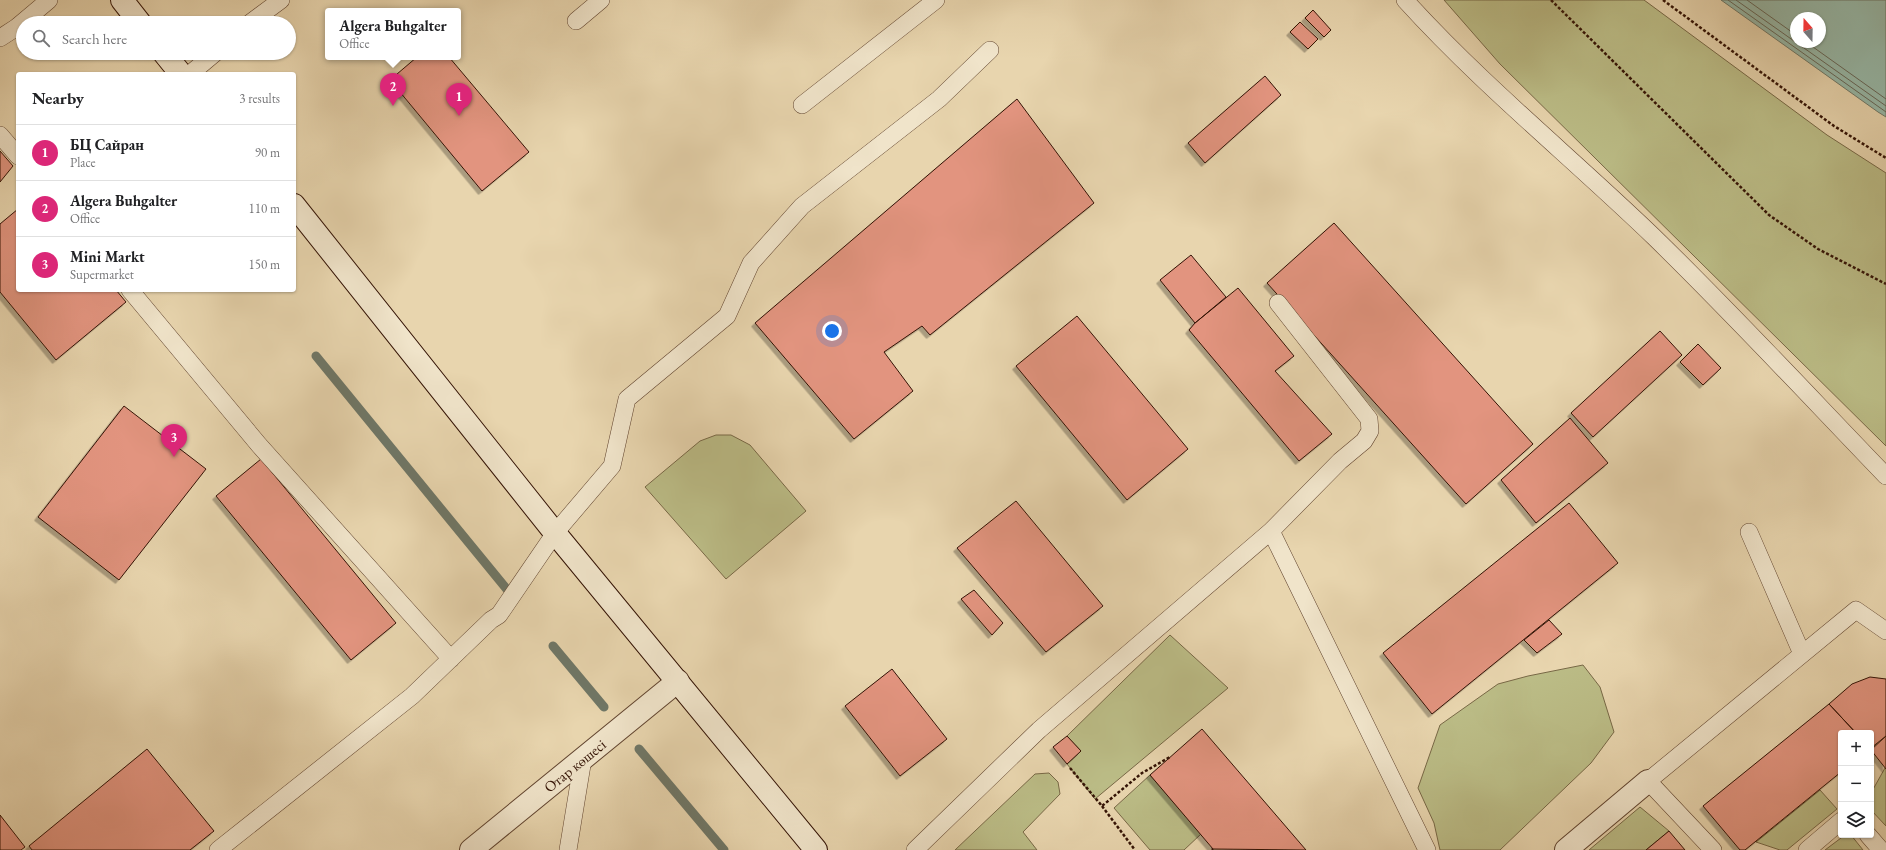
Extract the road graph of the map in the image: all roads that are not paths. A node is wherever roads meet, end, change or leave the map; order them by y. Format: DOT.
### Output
graph roads {
  1 [pos="49,0"];
  2 [pos="122,0"];
  3 [pos="281,0"];
  4 [pos="601,0"];
  5 [pos="936,0"];
  6 [pos="1405,0"];
  7 [pos="30,16"];
  8 [pos="135,16"];
  9 [pos="259,16"];
  10 [pos="576,21"];
  11 [pos="16,28"];
  12 [pos="0,38"];
  13 [pos="990,50"];
  14 [pos="170,60"];
  15 [pos="207,60"];
  16 [pos="179,72"];
  17 [pos="192,72"];
  18 [pos="802,106"];
  19 [pos="0,135"];
  20 [pos="16,154"];
  21 [pos="296,208"];
  22 [pos="132,292"];
  23 [pos="1278,303"];
  24 [pos="1886,476"];
  25 [pos="1271,530"];
  26 [pos="555,532"];
  27 [pos="1750,532"];
  28 [pos="1886,631"];
  29 [pos="1802,654"];
  30 [pos="451,659"];
  31 [pos="678,682"];
  32 [pos="583,759"];
  33 [pos="1648,782"];
  34 [pos="1838,824"];
  35 [pos="1871,838"];
  36 [pos="218,850"];
  37 [pos="471,850"];
  38 [pos="568,850"];
  39 [pos="816,850"];
  40 [pos="915,850"];
  41 [pos="1427,850"];
  42 [pos="1566,850"];
  43 [pos="1713,850"];
  44 [pos="1807,850"];
  45 [pos="1881,850"];
  1 -- 7 [label="lane"];
  2 -- 8 [label="main road"];
  3 -- 9 [label="lane"];
  4 -- 10 [label="lane"];
  5 -- 18 [label="lane"];
  6 -- 24 [label="lane"];
  11 -- 12 [label="lane"];
  13 -- 26 [label="lane"];
  14 -- 16 [label="main road"];
  15 -- 17 [label="lane"];
  19 -- 20 [label="lane"];
  21 -- 26 [label="main road"];
  22 -- 30 [label="lane"];
  23 -- 25 [label="lane"];
  25 -- 40 [label="lane"];
  25 -- 41 [label="lane"];
  26 -- 30 [label="lane"];
  26 -- 31 [label="main road"];
  27 -- 29 [label="lane"];
  28 -- 29 [label="lane"];
  29 -- 33 [label="lane"];
  30 -- 36 [label="lane"];
  31 -- 32 [label="main road, Отар көшесі"];
  31 -- 39 [label="main road"];
  32 -- 37 [label="main road, Отар көшесі"];
  32 -- 38 [label="lane"];
  33 -- 42 [label="main road"];
  33 -- 43 [label="lane"];
  34 -- 44 [label="lane"];
  35 -- 45 [label="lane"];
}
